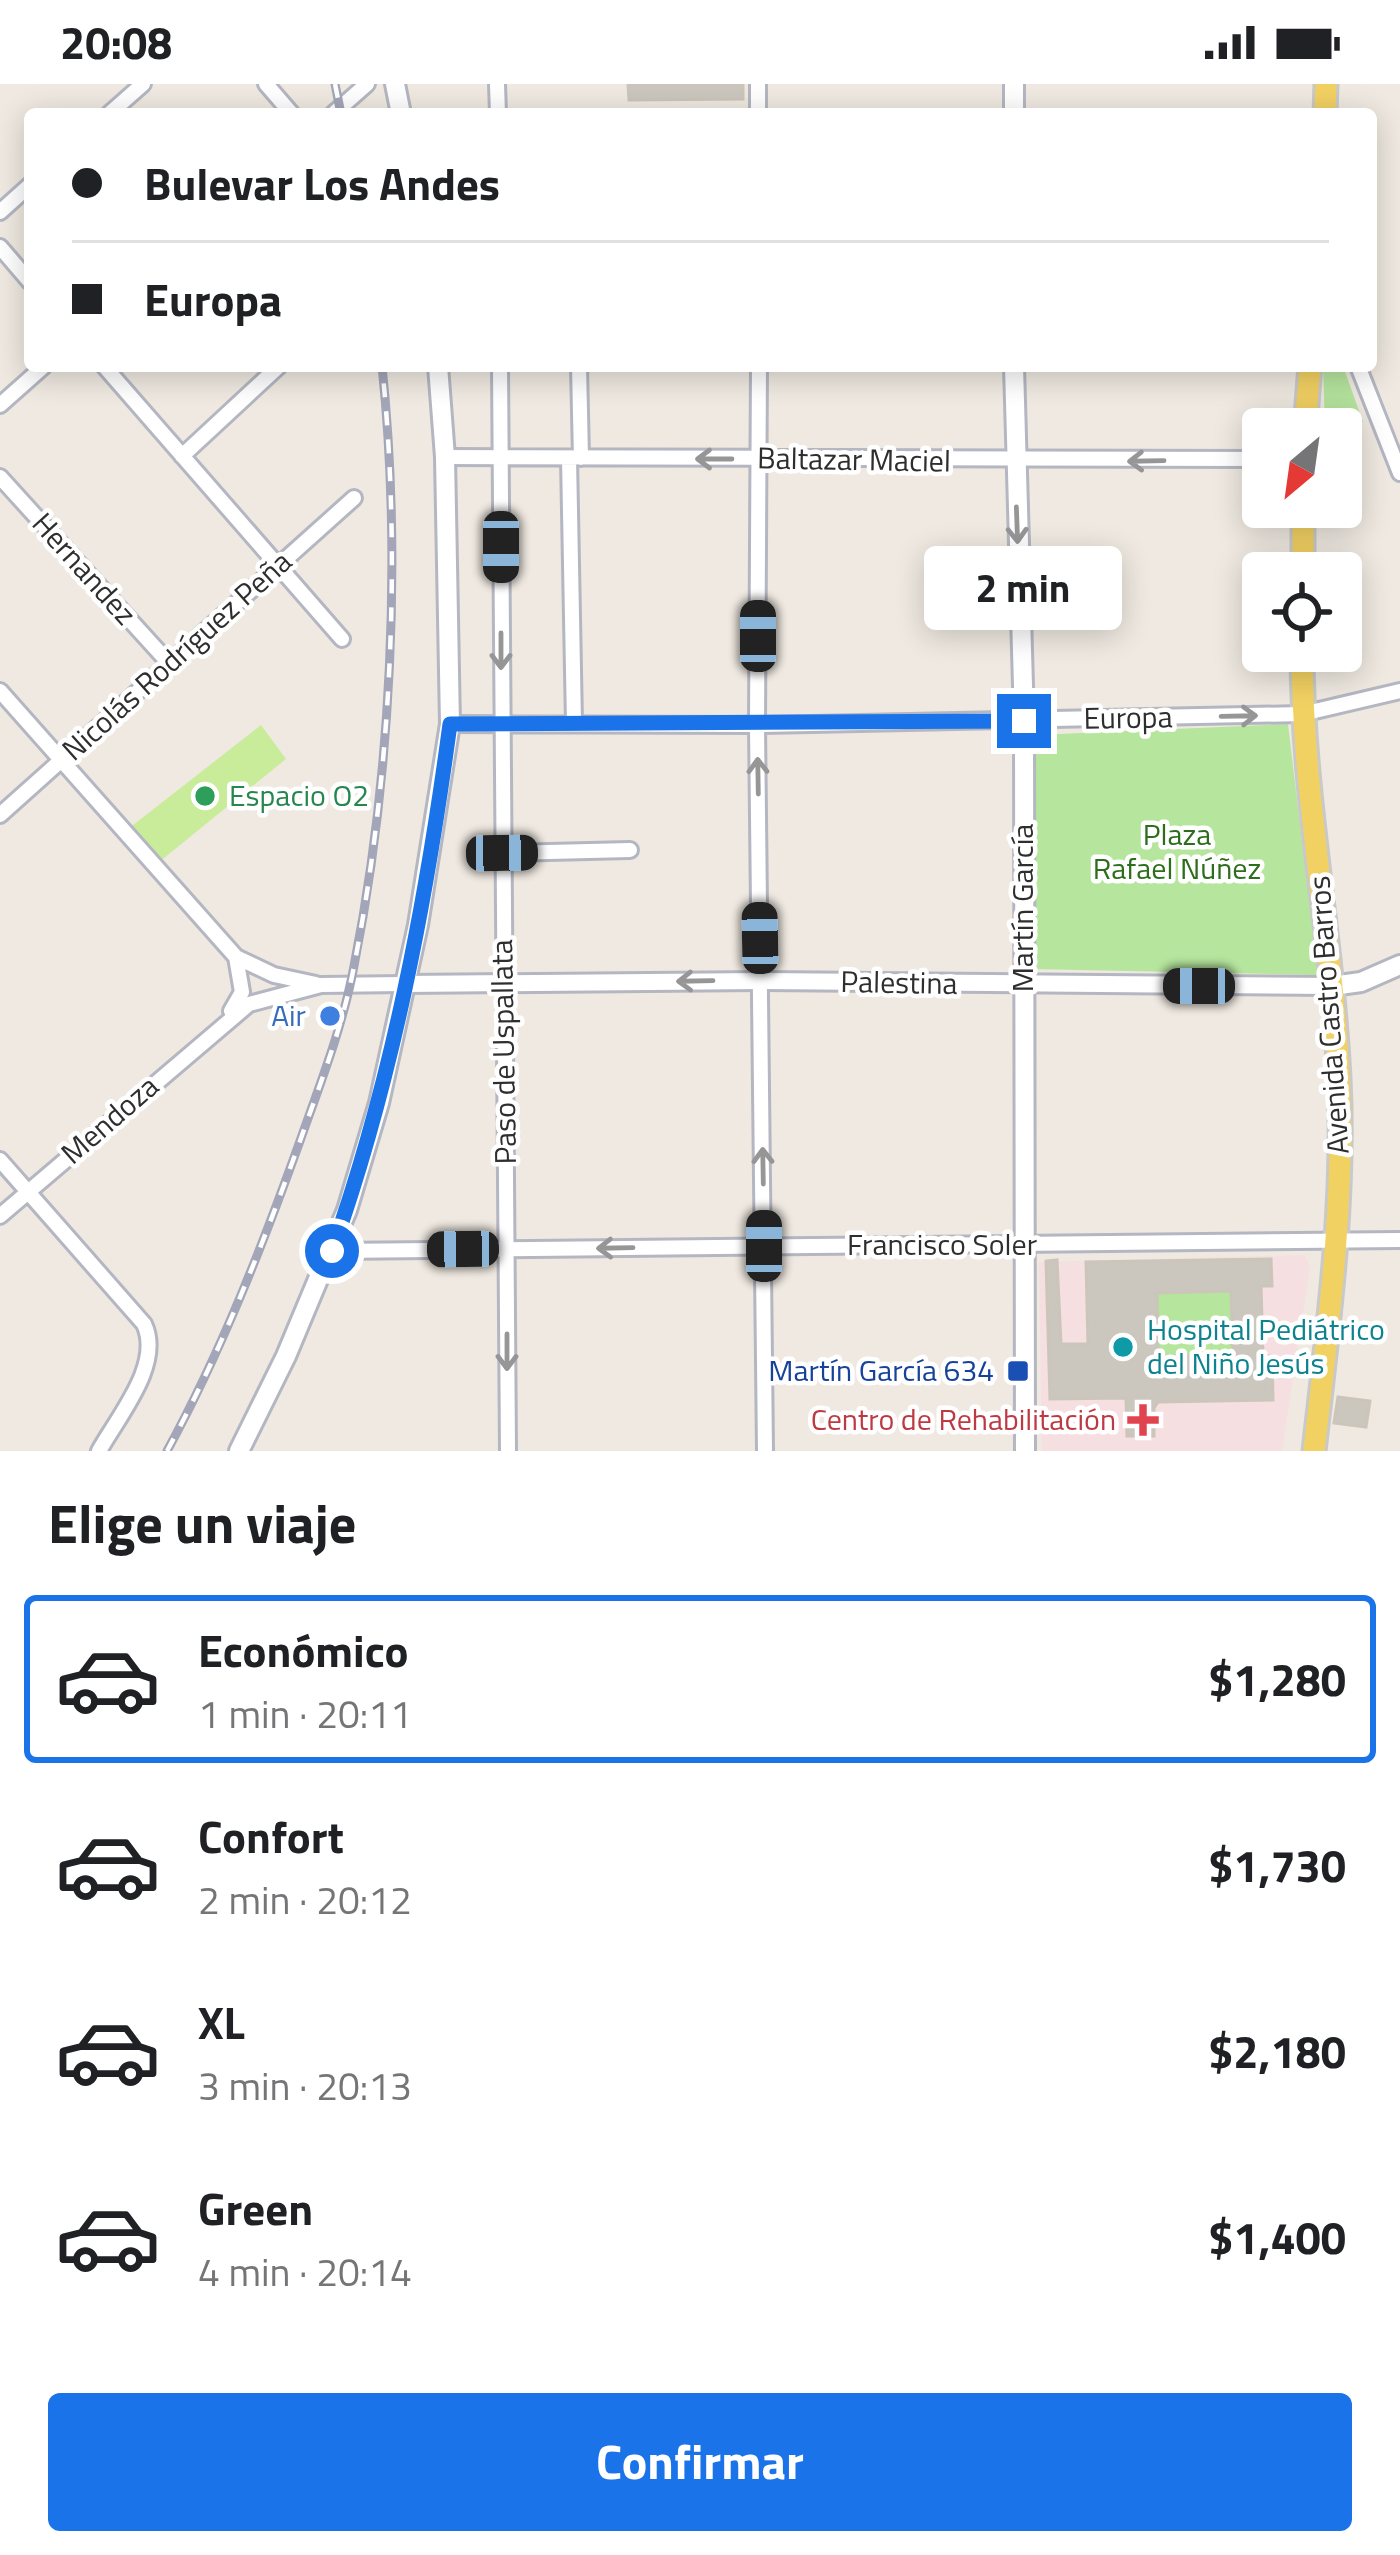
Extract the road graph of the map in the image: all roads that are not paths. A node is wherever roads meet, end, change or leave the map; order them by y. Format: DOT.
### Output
graph roads {
  1 [pos="142,84"];
  2 [pos="266,84"];
  3 [pos="367,84"];
  4 [pos="116,108"];
  5 [pos="287,108"];
  6 [pos="340,108"];
  7 [pos="24,190"];
  8 [pos="0,212"];
  9 [pos="0,247"];
  10 [pos="24,275"];
  11 [pos="37,372"];
  12 [pos="109,372"];
  13 [pos="273,372"];
  14 [pos="438,372"];
  15 [pos="500,372"];
  16 [pos="579,372"];
  17 [pos="759,372"];
  18 [pos="1014,372"];
  19 [pos="1310,372"];
  20 [pos="1360,372"];
  21 [pos="0,405"];
  22 [pos="1307,408"];
  23 [pos="182,456"];
  24 [pos="445,457"];
  25 [pos="575,458"];
  26 [pos="501,459"];
  27 [pos="759,459"];
  28 [pos="1242,459"];
  29 [pos="1015,462"];
  30 [pos="1400,473"];
  31 [pos="0,477"];
  32 [pos="354,498"];
  33 [pos="279,566"];
  34 [pos="342,639"];
  35 [pos="168,662"];
  36 [pos="1302,672"];
  37 [pos="0,691"];
  38 [pos="1400,691"];
  39 [pos="1302,714"];
  40 [pos="1024,721"];
  41 [pos="574,723"];
  42 [pos="450,724"];
  43 [pos="501,724"];
  44 [pos="757,725"];
  45 [pos="61,760"];
  46 [pos="0,815"];
  47 [pos="630,850"];
  48 [pos="502,853"];
  49 [pos="236,957"];
  50 [pos="1400,965"];
  51 [pos="761,981"];
  52 [pos="502,983"];
  53 [pos="405,984"];
  54 [pos="321,985"];
  55 [pos="1022,985"];
  56 [pos="1332,986"];
  57 [pos="220,1024"];
  58 [pos="0,1160"];
  59 [pos="28,1192"];
  60 [pos="0,1216"];
  61 [pos="1400,1240"];
  62 [pos="1336,1241"];
  63 [pos="1026,1245"];
  64 [pos="764,1246"];
  65 [pos="506,1249"];
  66 [pos="332,1251"];
  67 [pos="98,1451"];
  68 [pos="239,1451"];
  69 [pos="508,1451"];
  70 [pos="765,1451"];
  71 [pos="1025,1451"];
  72 [pos="1315,1451"];
  1 -- 4 [label="street"];
  2 -- 5 [label="street"];
  3 -- 6 [label="street"];
  7 -- 8 [label="street"];
  9 -- 10 [label="street"];
  11 -- 21 [label="street"];
  12 -- 23 [label="street"];
  13 -- 23 [label="street"];
  14 -- 24 [label="main road"];
  15 -- 26 [label="street, Paso de Uspallata"];
  16 -- 25 [label="street"];
  17 -- 27 [label="street"];
  18 -- 29 [label="main road, Martín García"];
  19 -- 22 [label="main road"];
  20 -- 30 [label="street"];
  23 -- 33 [label="street"];
  24 -- 26 [label="street, Baltazar Maciel"];
  24 -- 42 [label="main road"];
  25 -- 26 [label="street, Baltazar Maciel"];
  27 -- 25 [label="street, Baltazar Maciel, one-way"];
  25 -- 41 [label="street"];
  26 -- 43 [label="street, Paso de Uspallata, one-way"];
  27 -- 29 [label="street, Baltazar Maciel"];
  27 -- 44 [label="street"];
  28 -- 29 [label="street, Baltazar Maciel, one-way"];
  29 -- 40 [label="main road, Martín García, one-way"];
  31 -- 35 [label="street, Hernandez"];
  32 -- 33 [label="street, Nicolás Rodríguez Peña"];
  33 -- 34 [label="street"];
  33 -- 35 [label="street, Nicolás Rodríguez Peña"];
  35 -- 45 [label="street, Nicolás Rodríguez Peña"];
  36 -- 39 [label="main road, Avenida Castro Barros"];
  37 -- 45 [label="street"];
  38 -- 39 [label="street, Europa"];
  40 -- 39 [label="street, Europa, one-way"];
  39 -- 56 [label="main road, Avenida Castro Barros"];
  40 -- 44 [label="street, Europa"];
  40 -- 55 [label="main road, Martín García"];
  41 -- 43 [label="street, Europa"];
  41 -- 44 [label="street, Europa"];
  42 -- 43 [label="street, Europa"];
  42 -- 53 [label="main road"];
  43 -- 48 [label="street, Paso de Uspallata"];
  51 -- 44 [label="street, one-way"];
  45 -- 46 [label="street, Nicolás Rodríguez Peña"];
  45 -- 49 [label="street"];
  47 -- 48 [label="street"];
  48 -- 52 [label="street, Paso de Uspallata"];
  49 -- 54 [label="street"];
  49 -- 57 [label="street, Mendoza"];
  50 -- 56 [label="main road"];
  51 -- 52 [label="street, Palestina, one-way"];
  51 -- 55 [label="street, Palestina"];
  64 -- 51 [label="street, one-way"];
  52 -- 53 [label="street, Palestina"];
  52 -- 65 [label="street, Paso de Uspallata"];
  53 -- 54 [label="street, Palestina"];
  53 -- 66 [label="main road"];
  54 -- 57 [label="street, Mendoza"];
  55 -- 56 [label="street, Palestina"];
  55 -- 63 [label="main road, Martín García"];
  56 -- 62 [label="main road, Avenida Castro Barros"];
  57 -- 59 [label="street, Mendoza"];
  58 -- 59 [label="street"];
  59 -- 60 [label="street, Mendoza"];
  59 -- 67 [label="street"];
  61 -- 62 [label="street, Francisco Soler"];
  62 -- 63 [label="street, Francisco Soler"];
  62 -- 72 [label="main road, Avenida Castro Barros"];
  63 -- 64 [label="street, Francisco Soler"];
  63 -- 71 [label="main road, Martín García"];
  64 -- 65 [label="street, Francisco Soler, one-way"];
  64 -- 70 [label="street"];
  65 -- 66 [label="street, Francisco Soler"];
  65 -- 69 [label="street, Paso de Uspallata, one-way"];
  66 -- 68 [label="main road"];
}
